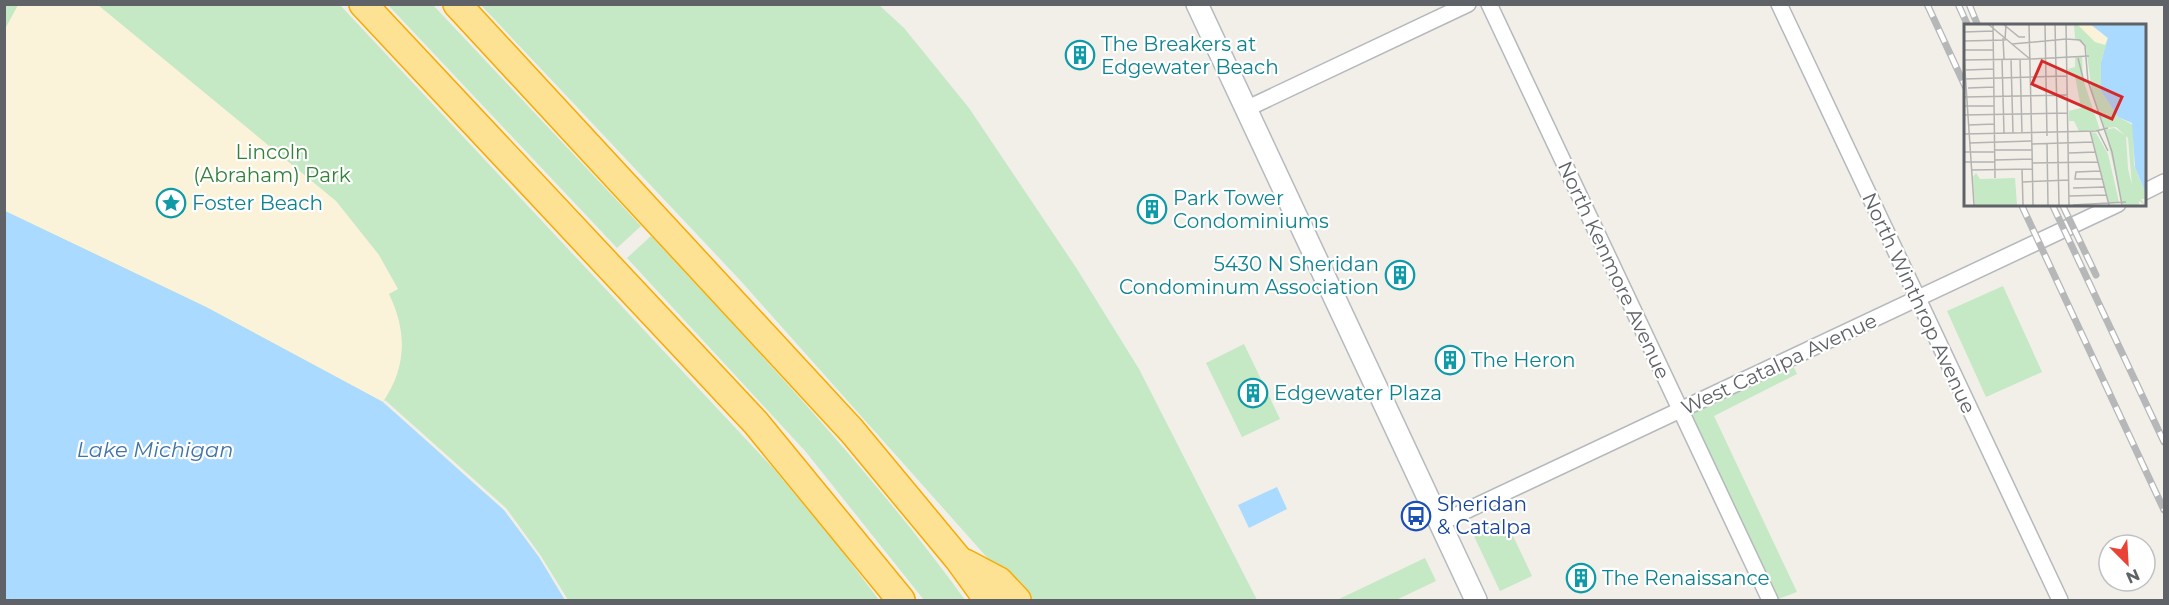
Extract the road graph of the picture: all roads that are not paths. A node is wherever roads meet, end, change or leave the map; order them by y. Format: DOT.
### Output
graph roads {
  1 [pos="363,4"];
  2 [pos="457,4"];
  3 [pos="1197,4"];
  4 [pos="1468,4"];
  5 [pos="1489,4"];
  6 [pos="1779,4"];
  7 [pos="1246,109"];
  8 [pos="2164,182"];
  9 [pos="2145,192"];
  10 [pos="2114,206"];
  11 [pos="1918,299"];
  12 [pos="1680,410"];
  13 [pos="1440,523"];
  14 [pos="958,560"];
  15 [pos="901,600"];
  16 [pos="988,600"];
  17 [pos="1017,600"];
  18 [pos="1476,600"];
  19 [pos="1770,600"];
  20 [pos="2060,600"];
  1 -- 15 [label="highway"];
  2 -- 14 [label="highway"];
  3 -- 7 [label="main road"];
  4 -- 7 [label="street"];
  5 -- 12 [label="street, North Kenmore Avenue"];
  6 -- 11 [label="street, North Winthrop Avenue"];
  7 -- 13 [label="main road"];
  8 -- 9 [label="street"];
  10 -- 11 [label="street, West Catalpa Avenue"];
  11 -- 12 [label="street, West Catalpa Avenue"];
  11 -- 20 [label="street, North Winthrop Avenue"];
  12 -- 13 [label="street, West Catalpa Avenue"];
  12 -- 19 [label="street, North Kenmore Avenue"];
  13 -- 18 [label="main road"];
  14 -- 16 [label="highway"];
  14 -- 17 [label="highway"];
}
